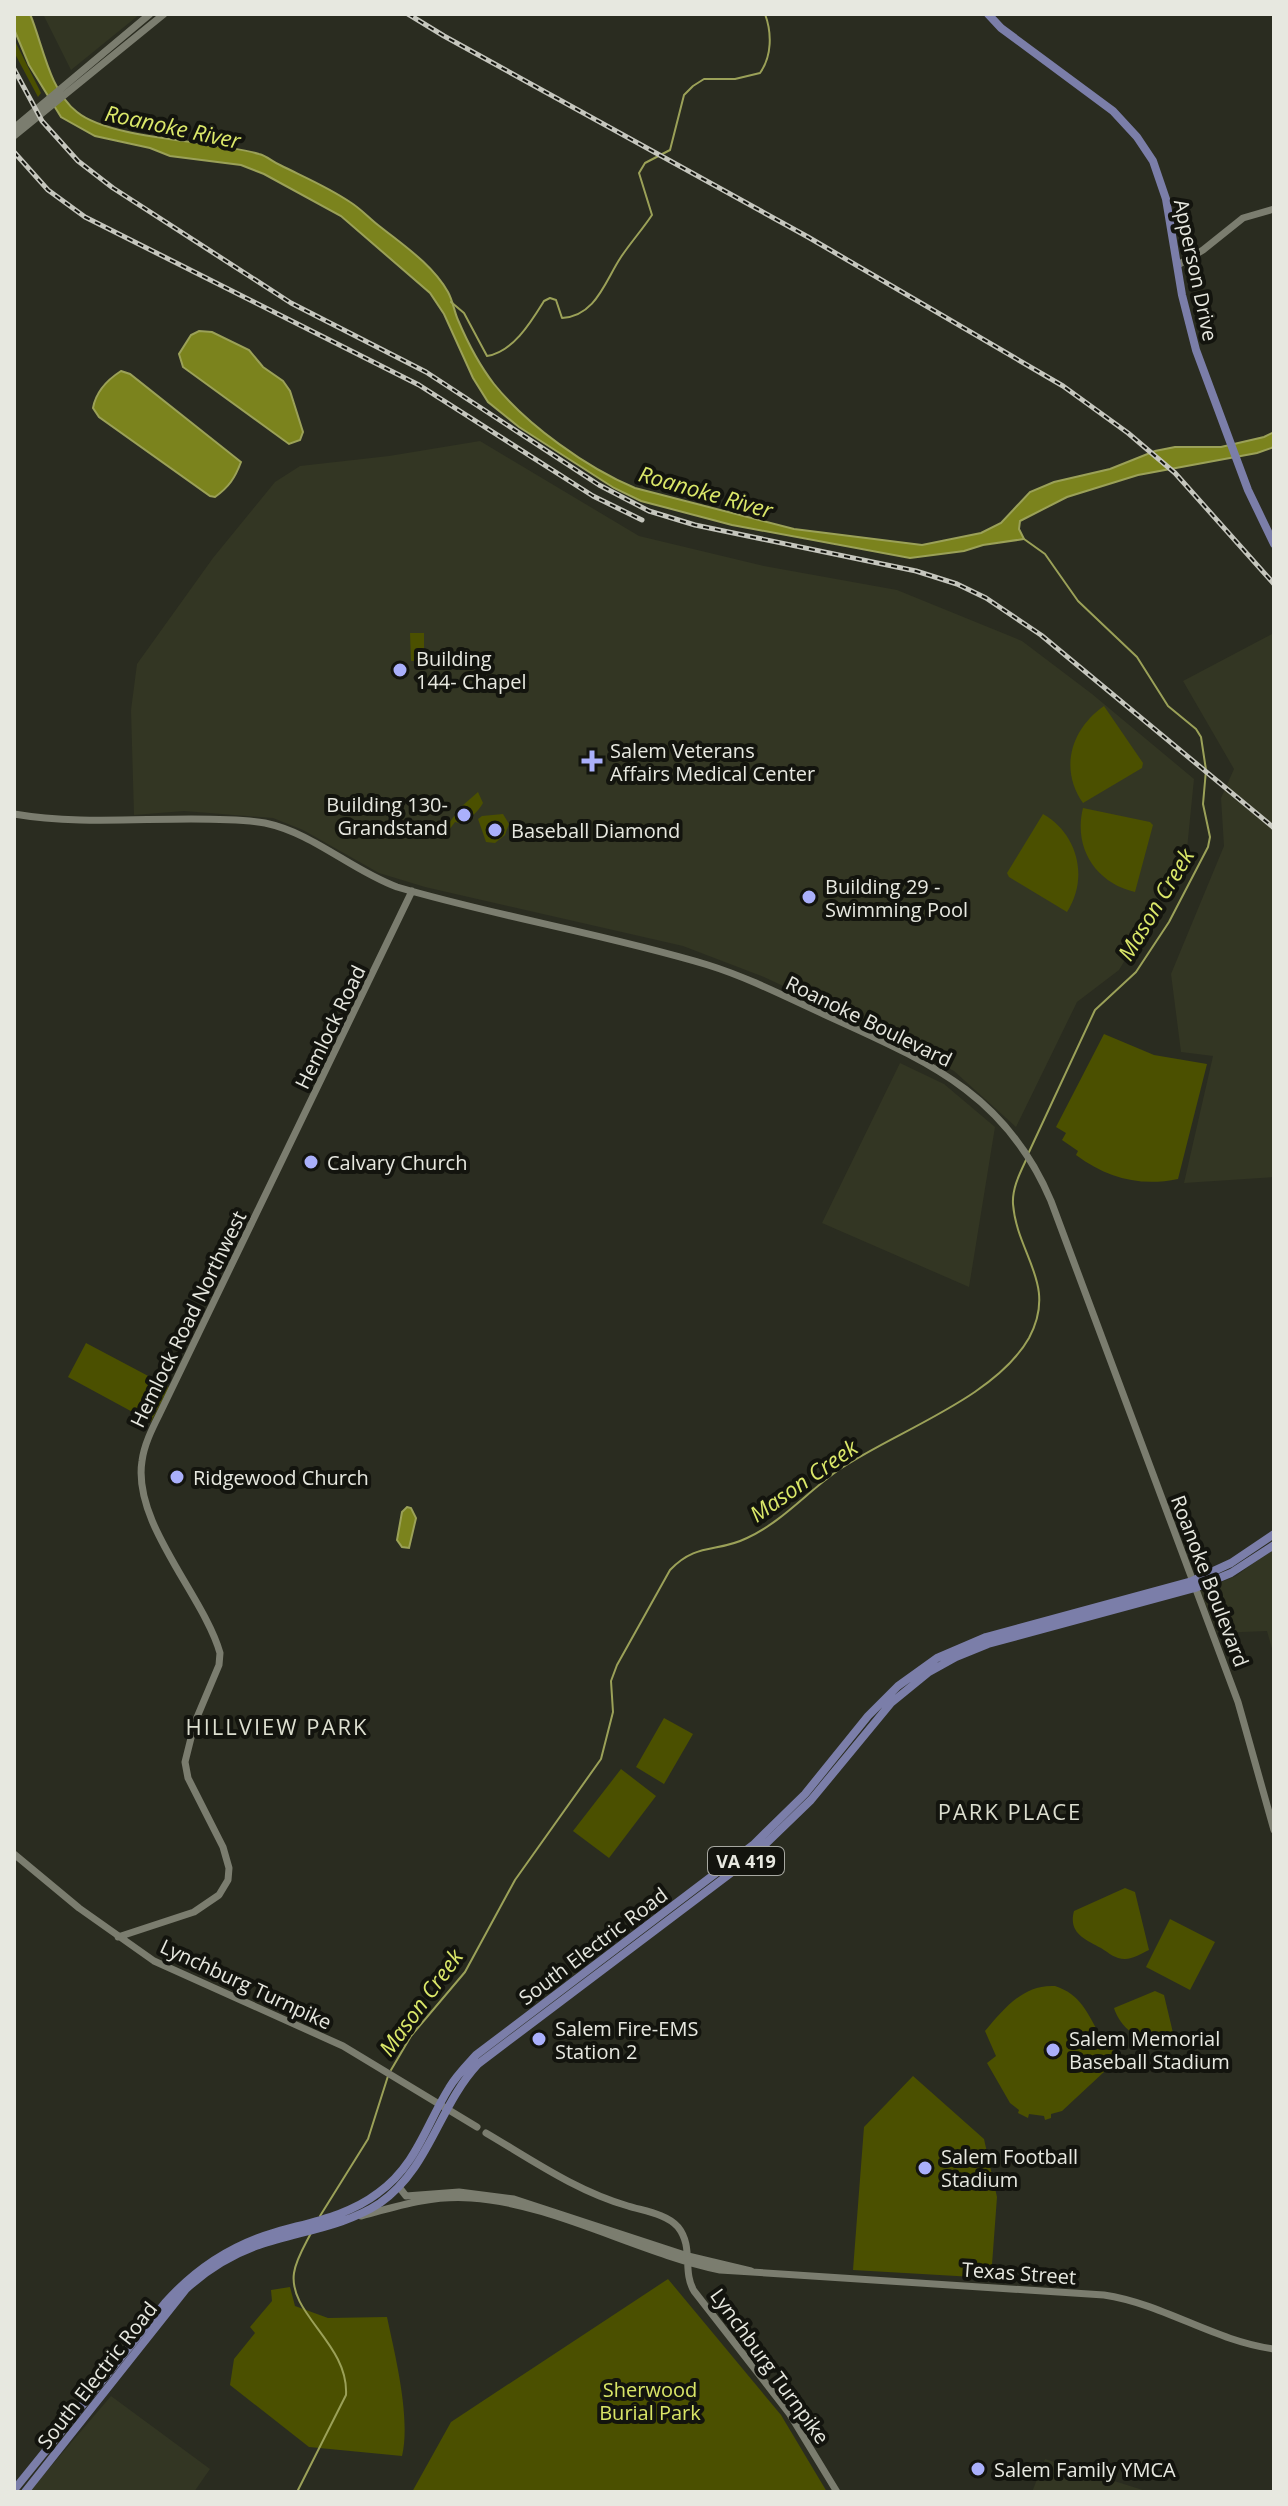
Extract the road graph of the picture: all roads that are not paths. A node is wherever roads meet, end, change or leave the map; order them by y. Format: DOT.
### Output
graph roads {
  1 [pos="150,14"];
  2 [pos="164,14"];
  3 [pos="988,14"];
  4 [pos="80,76"];
  5 [pos="14,128"];
  6 [pos="14,136"];
  7 [pos="1274,209"];
  8 [pos="1178,265"];
  9 [pos="1274,544"];
  10 [pos="14,814"];
  11 [pos="412,891"];
  12 [pos="275,1176"];
  13 [pos="1274,1534"];
  14 [pos="1274,1545"];
  15 [pos="1193,1584"];
  16 [pos="1274,1830"];
  17 [pos="14,1854"];
  18 [pos="118,1937"];
  19 [pos="444,2107"];
  20 [pos="477,2127"];
  21 [pos="486,2133"];
  22 [pos="399,2187"];
  23 [pos="348,2219"];
  24 [pos="331,2220"];
  25 [pos="289,2233"];
  26 [pos="688,2259"];
  27 [pos="1274,2349"];
  28 [pos="14,2490"];
  29 [pos="25,2492"];
  30 [pos="837,2492"];
  1 -- 4 [label="main road"];
  2 -- 4 [label="main road"];
  3 -- 8 [label="main road, Apperson Drive"];
  4 -- 5 [label="main road"];
  4 -- 6 [label="main road"];
  7 -- 8 [label="main road"];
  8 -- 9 [label="main road, Apperson Drive"];
  10 -- 11 [label="main road, Roanoke Boulevard"];
  11 -- 12 [label="main road, Hemlock Road"];
  11 -- 15 [label="main road, Roanoke Boulevard"];
  12 -- 18 [label="main road, Hemlock Road Northwest"];
  13 -- 15 [label="main road, South Electric Road / VA 419"];
  14 -- 15 [label="main road, South Electric Road / VA 419"];
  15 -- 16 [label="main road, Roanoke Boulevard"];
  15 -- 19 [label="main road, South Electric Road / VA 419"];
  17 -- 18 [label="main road, Lynchburg Turnpike"];
  18 -- 19 [label="main road, Lynchburg Turnpike"];
  19 -- 20 [label="main road, Lynchburg Turnpike"];
  19 -- 22 [label="main road, South Electric Road / VA 419"];
  19 -- 24 [label="main road, South Electric Road"];
  21 -- 26 [label="main road, Lynchburg Turnpike"];
  22 -- 23 [label="main road, South Electric Road / VA 419"];
  22 -- 26 [label="main road, Texas Street"];
  23 -- 24 [label="main road, South Electric Road"];
  23 -- 26 [label="main road, Texas Street"];
  24 -- 25 [label="main road, South Electric Road"];
  25 -- 28 [label="main road, South Electric Road"];
  25 -- 29 [label="main road, South Electric Road"];
  26 -- 27 [label="main road, Texas Street"];
  26 -- 30 [label="main road, Lynchburg Turnpike"];
}
